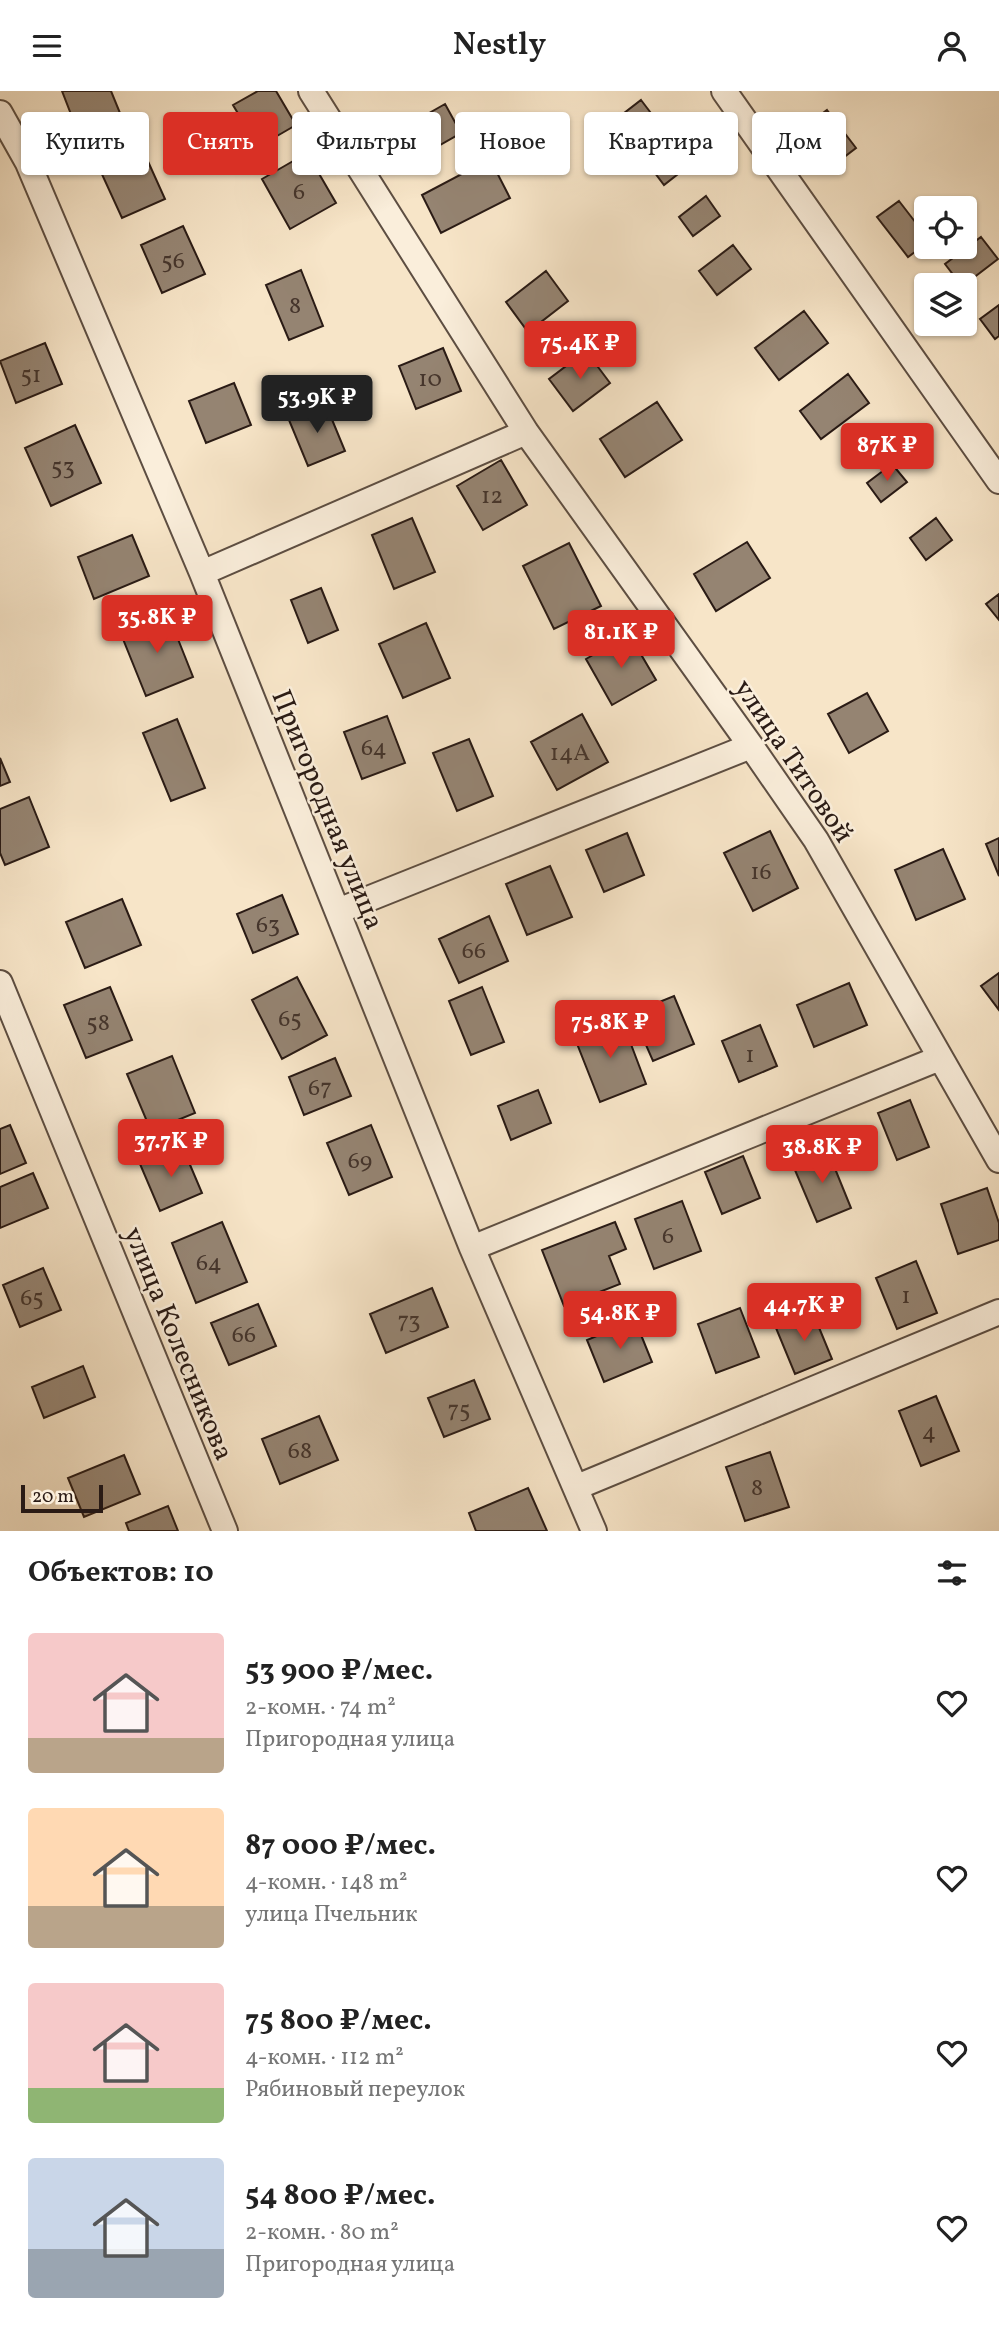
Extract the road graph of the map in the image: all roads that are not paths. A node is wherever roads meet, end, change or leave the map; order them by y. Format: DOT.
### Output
graph roads {
  1 [pos="312,91"];
  2 [pos="724,91"];
  3 [pos="0,113"];
  4 [pos="526,432"];
  5 [pos="999,481"];
  6 [pos="202,573"];
  7 [pos="751,746"];
  8 [pos="338,911"];
  9 [pos="0,983"];
  10 [pos="940,1058"];
  11 [pos="999,1160"];
  12 [pos="472,1248"];
  13 [pos="999,1312"];
  14 [pos="577,1487"];
  15 [pos="225,1531"];
  16 [pos="594,1531"];
  1 -- 4 [label="street, улица Титовой"];
  2 -- 5 [label="street"];
  3 -- 6 [label="street, Пригородная улица"];
  4 -- 6 [label="street"];
  4 -- 7 [label="street, улица Титовой"];
  6 -- 8 [label="street, Пригородная улица"];
  7 -- 8 [label="street"];
  7 -- 10 [label="street, улица Титовой"];
  8 -- 12 [label="street, Пригородная улица"];
  9 -- 15 [label="street, улица Колесникова"];
  10 -- 11 [label="street, улица Титовой"];
  10 -- 12 [label="street"];
  12 -- 14 [label="street, Пригородная улица"];
  13 -- 14 [label="street"];
  14 -- 16 [label="street, Пригородная улица"];
}
